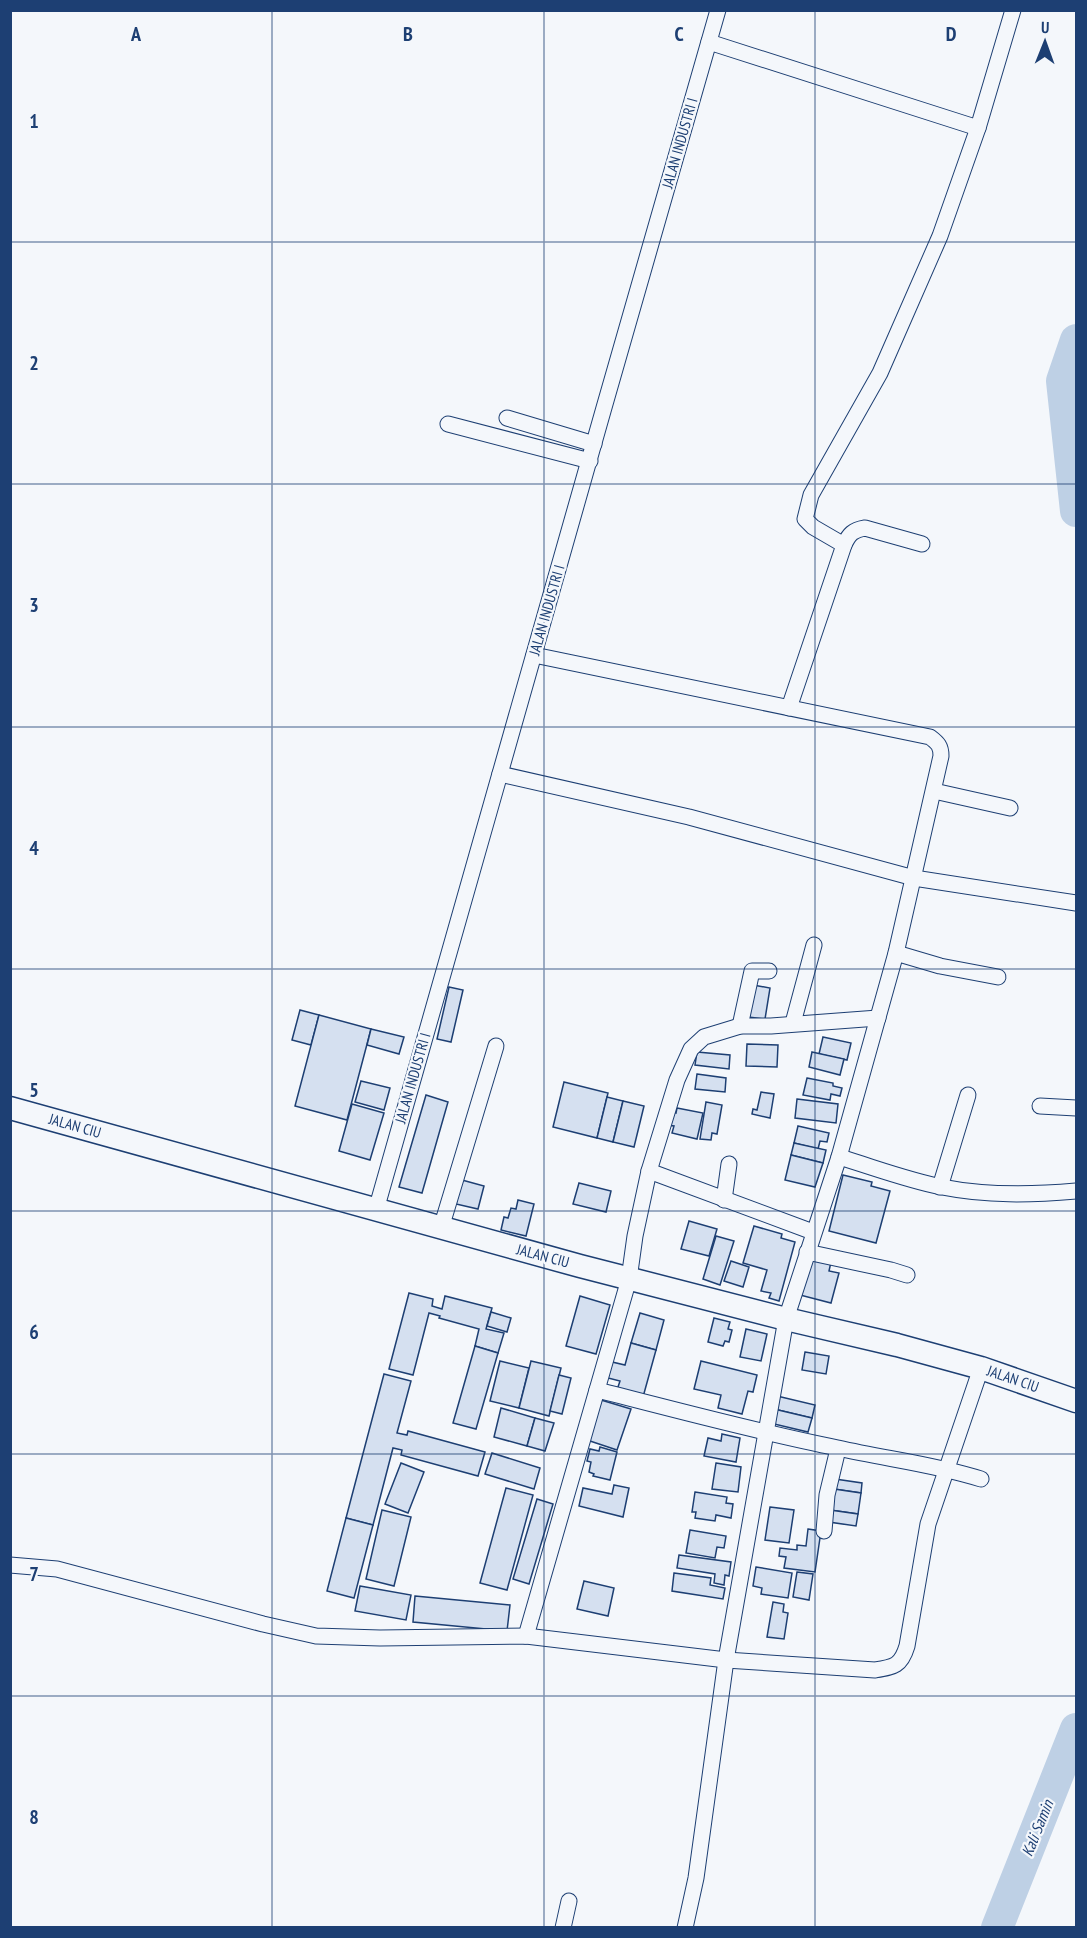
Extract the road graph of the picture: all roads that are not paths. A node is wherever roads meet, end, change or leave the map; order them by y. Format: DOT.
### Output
graph roads {
  1 [pos="718,10"];
  2 [pos="1013,10"];
  3 [pos="709,42"];
  4 [pos="978,128"];
  5 [pos="507,418"];
  6 [pos="448,424"];
  7 [pos="594,444"];
  8 [pos="590,461"];
  9 [pos="844,544"];
  10 [pos="922,544"];
  11 [pos="534,656"];
  12 [pos="789,708"];
  13 [pos="500,774"];
  14 [pos="933,791"];
  15 [pos="1010,808"];
  16 [pos="914,878"];
  17 [pos="1077,903"];
  18 [pos="814,945"];
  19 [pos="896,953"];
  20 [pos="769,971"];
  21 [pos="998,977"];
  22 [pos="878,1018"];
  23 [pos="793,1023"];
  24 [pos="740,1026"];
  25 [pos="496,1046"];
  26 [pos="968,1095"];
  27 [pos="1040,1106"];
  28 [pos="10,1108"];
  29 [pos="1077,1108"];
  30 [pos="839,1157"];
  31 [pos="729,1164"];
  32 [pos="649,1171"];
  33 [pos="940,1187"];
  34 [pos="1077,1191"];
  35 [pos="724,1200"];
  36 [pos="376,1210"];
  37 [pos="441,1228"];
  38 [pos="813,1232"];
  39 [pos="807,1252"];
  40 [pos="907,1275"];
  41 [pos="628,1279"];
  42 [pos="786,1319"];
  43 [pos="981,1368"];
  44 [pos="597,1390"];
  45 [pos="1077,1401"];
  46 [pos="765,1432"];
  47 [pos="838,1449"];
  48 [pos="946,1468"];
  49 [pos="981,1479"];
  50 [pos="824,1532"];
  51 [pos="10,1565"];
  52 [pos="526,1636"];
  53 [pos="726,1660"];
  54 [pos="569,1901"];
  55 [pos="563,1928"];
  56 [pos="685,1928"];
  1 -- 3 [label="street, JALAN INDUSTRI I"];
  2 -- 4 [label="street"];
  3 -- 4 [label="street"];
  3 -- 7 [label="street, JALAN INDUSTRI I"];
  4 -- 9 [label="street"];
  5 -- 7 [label="street"];
  6 -- 8 [label="street"];
  7 -- 8 [label="street, JALAN INDUSTRI I"];
  8 -- 11 [label="street, JALAN INDUSTRI I"];
  9 -- 10 [label="street"];
  9 -- 12 [label="street"];
  11 -- 12 [label="street"];
  11 -- 13 [label="street, JALAN INDUSTRI I"];
  12 -- 14 [label="street"];
  13 -- 16 [label="street"];
  13 -- 36 [label="street, JALAN INDUSTRI I"];
  14 -- 15 [label="street"];
  14 -- 16 [label="street"];
  16 -- 17 [label="street"];
  16 -- 19 [label="street"];
  18 -- 23 [label="street"];
  19 -- 21 [label="street"];
  19 -- 22 [label="street"];
  20 -- 24 [label="street"];
  22 -- 23 [label="street"];
  22 -- 30 [label="street"];
  23 -- 24 [label="street"];
  24 -- 32 [label="street"];
  25 -- 37 [label="street"];
  26 -- 33 [label="street"];
  27 -- 29 [label="street"];
  28 -- 36 [label="street, JALAN CIU"];
  30 -- 33 [label="street"];
  30 -- 38 [label="street"];
  31 -- 35 [label="street"];
  32 -- 35 [label="street"];
  32 -- 41 [label="street"];
  33 -- 34 [label="street"];
  35 -- 38 [label="street"];
  36 -- 37 [label="street, JALAN CIU"];
  37 -- 41 [label="street, JALAN CIU"];
  38 -- 39 [label="street"];
  39 -- 40 [label="street"];
  39 -- 42 [label="street"];
  41 -- 42 [label="street, JALAN CIU"];
  41 -- 44 [label="street"];
  42 -- 43 [label="street, JALAN CIU"];
  42 -- 46 [label="street"];
  43 -- 45 [label="street, JALAN CIU"];
  43 -- 48 [label="street"];
  44 -- 46 [label="street"];
  44 -- 52 [label="street"];
  46 -- 47 [label="street"];
  46 -- 53 [label="street"];
  47 -- 48 [label="street"];
  47 -- 50 [label="street"];
  48 -- 49 [label="street"];
  48 -- 53 [label="street"];
  51 -- 52 [label="street"];
  52 -- 53 [label="street"];
  53 -- 56 [label="street"];
  54 -- 55 [label="street"];
}
